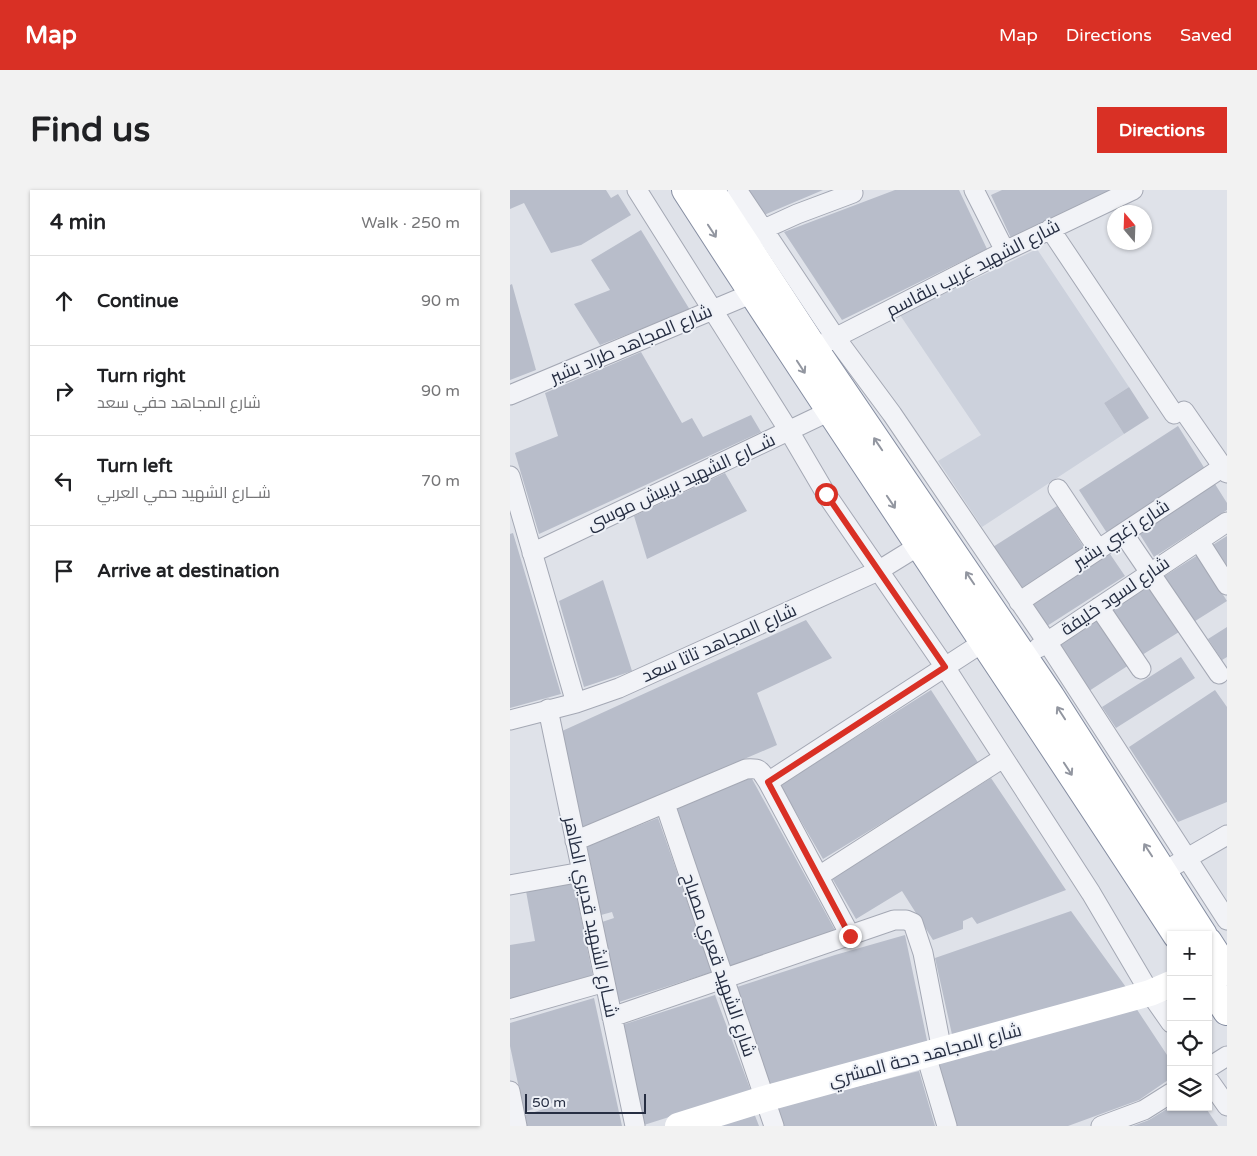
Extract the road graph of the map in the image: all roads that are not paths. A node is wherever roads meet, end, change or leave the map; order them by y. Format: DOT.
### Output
graph roads {
  1 [pos="637,190"];
  2 [pos="686,190"];
  3 [pos="710,190"];
  4 [pos="738,190"];
  5 [pos="974,190"];
  6 [pos="1133,190"];
  7 [pos="852,192"];
  8 [pos="1050,229"];
  9 [pos="753,235"];
  10 [pos="1005,251"];
  11 [pos="753,293"];
  12 [pos="712,310"];
  13 [pos="824,343"];
  14 [pos="510,395"];
  15 [pos="830,411"];
  16 [pos="789,431"];
  17 [pos="1225,470"];
  18 [pos="510,476"];
  19 [pos="1058,489"];
  20 [pos="1227,522"];
  21 [pos="516,524"];
  22 [pos="1123,533"];
  23 [pos="1198,541"];
  24 [pos="920,545"];
  25 [pos="1098,550"];
  26 [pos="532,553"];
  27 [pos="878,571"];
  28 [pos="1150,573"];
  29 [pos="1227,585"];
  30 [pos="1019,602"];
  31 [pos="1099,607"];
  32 [pos="985,641"];
  33 [pos="1047,642"];
  34 [pos="1014,666"];
  35 [pos="945,667"];
  36 [pos="1141,669"];
  37 [pos="1219,674"];
  38 [pos="576,703"];
  39 [pos="548,709"];
  40 [pos="510,720"];
  41 [pos="1003,758"];
  42 [pos="768,782"];
  43 [pos="665,804"];
  44 [pos="1227,835"];
  45 [pos="575,841"];
  46 [pos="1188,858"];
  47 [pos="582,872"];
  48 [pos="1163,872"];
  49 [pos="818,876"];
  50 [pos="510,884"];
  51 [pos="1227,920"];
  52 [pos="1175,931"];
  53 [pos="1200,931"];
  54 [pos="850,936"];
  55 [pos="1212,948"];
  56 [pos="1227,971"];
  57 [pos="724,978"];
  58 [pos="605,982"];
  59 [pos="1212,988"];
  60 [pos="1161,989"];
  61 [pos="510,1009"];
  62 [pos="1227,1010"];
  63 [pos="612,1017"];
  64 [pos="1170,1021"];
  65 [pos="934,1053"];
  66 [pos="1227,1056"];
  67 [pos="1211,1066"];
  68 [pos="1212,1085"];
  69 [pos="510,1091"];
  70 [pos="1167,1096"];
  71 [pos="764,1099"];
  72 [pos="1227,1106"];
  73 [pos="517,1126"];
  74 [pos="635,1126"];
  75 [pos="678,1126"];
  76 [pos="774,1126"];
  77 [pos="947,1126"];
  78 [pos="1101,1126"];
  1 -- 12 [label="street"];
  2 -- 11 [label="highway, one-way"];
  3 -- 9 [label="highway"];
  4 -- 9 [label="street"];
  5 -- 10 [label="street"];
  6 -- 8 [label="street, شارع الشهيد غريب بلقاسم"];
  7 -- 9 [label="street"];
  8 -- 10 [label="street, شارع الشهيد غريب بلقاسم"];
  8 -- 17 [label="street"];
  9 -- 13 [label="highway"];
  10 -- 13 [label="street, شارع الشهيد غريب بلقاسم"];
  11 -- 12 [label="street, شارع المجاهد طراد بشير"];
  11 -- 15 [label="highway, one-way"];
  12 -- 14 [label="street, شارع المجاهد طراد بشير"];
  12 -- 16 [label="street"];
  13 -- 30 [label="street"];
  34 -- 13 [label="highway, one-way"];
  15 -- 16 [label="street, شــارع الشهيد بريبش موسى"];
  15 -- 24 [label="highway, one-way"];
  16 -- 26 [label="street, شــارع الشهيد بريبش موسى"];
  16 -- 27 [label="street"];
  17 -- 22 [label="street, شارع زغبي بشير"];
  18 -- 21 [label="street"];
  19 -- 25 [label="street"];
  20 -- 23 [label="street, شارع لسود خليفة"];
  21 -- 26 [label="street"];
  22 -- 25 [label="street, شارع زغبي بشير"];
  22 -- 28 [label="street"];
  23 -- 28 [label="street, شارع لسود خليفة"];
  23 -- 29 [label="street"];
  24 -- 27 [label="street, شارع المجاهد تاتا سعد"];
  24 -- 32 [label="highway"];
  25 -- 30 [label="street, شارع زغبي بشير"];
  26 -- 38 [label="street"];
  27 -- 35 [label="street"];
  27 -- 38 [label="street, شارع المجاهد تاتا سعد"];
  28 -- 31 [label="street, شارع لسود خليفة"];
  28 -- 37 [label="street"];
  30 -- 33 [label="street"];
  31 -- 33 [label="street, شارع لسود خليفة"];
  31 -- 36 [label="street"];
  32 -- 34 [label="highway"];
  32 -- 35 [label="street"];
  33 -- 34 [label="street, شارع لسود خليفة"];
  33 -- 46 [label="street"];
  48 -- 34 [label="highway, one-way"];
  34 -- 52 [label="highway, one-way"];
  35 -- 41 [label="street"];
  35 -- 42 [label="street"];
  38 -- 39 [label="street, شارع المجاهد تاتا سعد"];
  39 -- 40 [label="street, شارع المجاهد تاتا سعد"];
  39 -- 45 [label="street, شــارع الشهيد قديري الطاهر"];
  41 -- 49 [label="street"];
  41 -- 60 [label="street"];
  42 -- 43 [label="street"];
  42 -- 49 [label="street"];
  43 -- 45 [label="street"];
  43 -- 57 [label="street, شارع الشهيد قعري مصباح"];
  44 -- 46 [label="street"];
  45 -- 47 [label="street, شــارع الشهيد قديري الطاهر"];
  46 -- 48 [label="street"];
  46 -- 51 [label="street"];
  47 -- 50 [label="street"];
  47 -- 58 [label="street, شــارع الشهيد قديري الطاهر"];
  48 -- 53 [label="highway"];
  49 -- 54 [label="street"];
  54 -- 57 [label="street"];
  54 -- 65 [label="street"];
  55 -- 56 [label="highway"];
  57 -- 63 [label="street"];
  57 -- 71 [label="street, شارع الشهيد قعري مصباح"];
  58 -- 61 [label="street"];
  58 -- 63 [label="street, شــارع الشهيد قديري الطاهر"];
  59 -- 62 [label="highway"];
  60 -- 64 [label="street"];
  60 -- 65 [label="street, شارع المجاهد دحة المشري"];
  63 -- 74 [label="street, شــارع الشهيد قديري الطاهر"];
  65 -- 71 [label="street, شارع المجاهد دحة المشري"];
  65 -- 77 [label="street"];
  66 -- 67 [label="street"];
  68 -- 72 [label="street"];
  69 -- 73 [label="street"];
  70 -- 78 [label="street"];
  71 -- 75 [label="street, شارع المجاهد دحة المشري"];
  71 -- 76 [label="street, شارع الشهيد قعري مصباح"];
}
